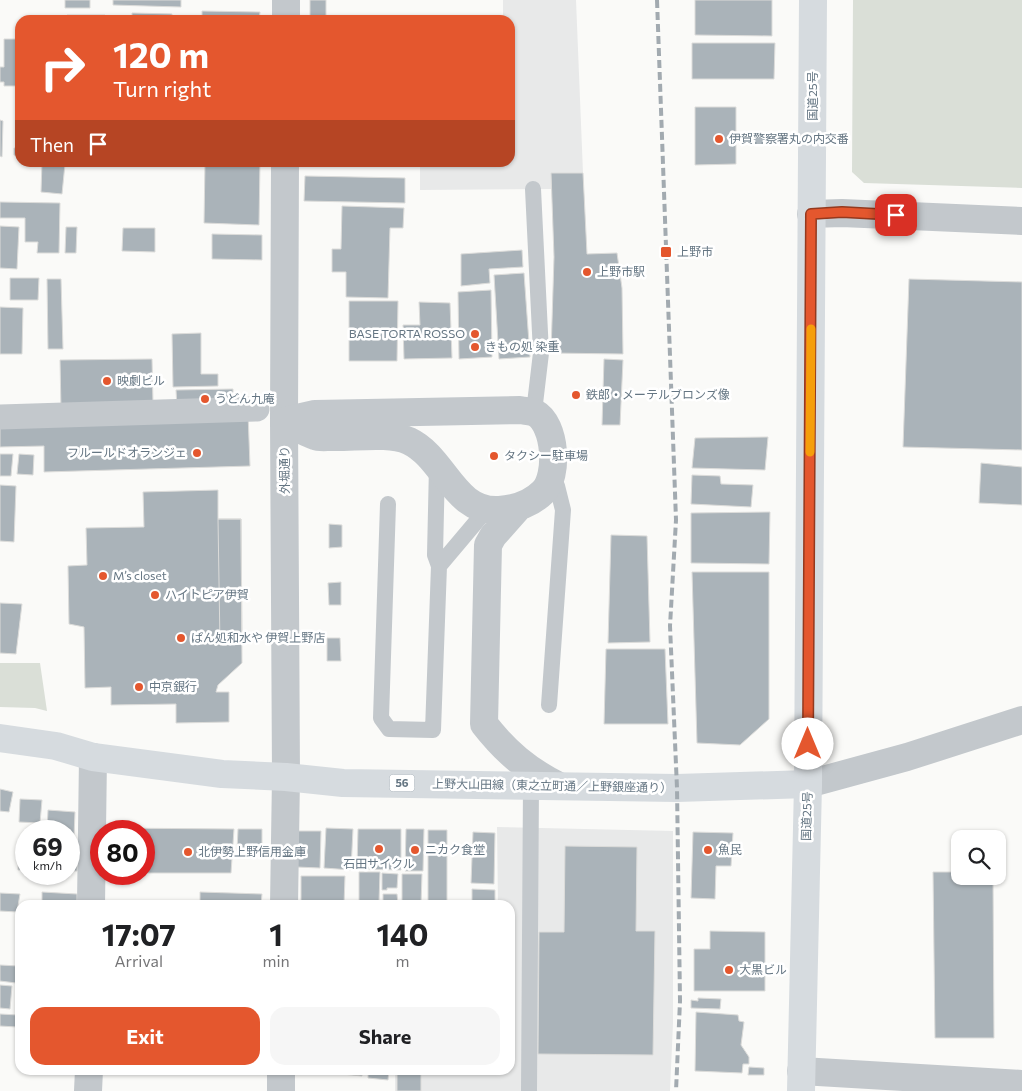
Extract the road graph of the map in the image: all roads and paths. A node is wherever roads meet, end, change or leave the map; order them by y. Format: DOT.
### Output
graph roads {
  1 [pos="286,0"];
  2 [pos="813,0"];
  3 [pos="286,15"];
  4 [pos="286,167"];
  5 [pos="533,189"];
  6 [pos="811,214"];
  7 [pos="1022,221"];
  8 [pos="257,409"];
  9 [pos="534,412"];
  10 [pos="0,417"];
  11 [pos="284,421"];
  12 [pos="437,465"];
  13 [pos="551,475"];
  14 [pos="388,504"];
  15 [pos="517,508"];
  16 [pos="487,509"];
  17 [pos="439,566"];
  18 [pos="549,706"];
  19 [pos="1022,720"];
  20 [pos="0,738"];
  21 [pos="93,757"];
  22 [pos="286,777"];
  23 [pos="808,784"];
  24 [pos="531,785"];
  25 [pos="559,786"];
  26 [pos="91,900"];
  27 [pos="284,900"];
  28 [pos="89,1075"];
  29 [pos="282,1075"];
  30 [pos="801,1081"];
  31 [pos="1022,1084"];
  32 [pos="88,1091"];
  33 [pos="281,1091"];
  34 [pos="529,1091"];
  1 -- 3 [label="street"];
  2 -- 6 [label="main road, 国道25号"];
  4 -- 11 [label="street, 外堀通り"];
  5 -- 9 [label="lane"];
  6 -- 7 [label="street"];
  6 -- 23 [label="main road, 国道25号"];
  8 -- 10 [label="street"];
  9 -- 11 [label="street"];
  9 -- 13 [label="street"];
  11 -- 12 [label="street"];
  11 -- 22 [label="street, 外堀通り"];
  12 -- 16 [label="street"];
  12 -- 17 [label="lane"];
  13 -- 15 [label="street"];
  13 -- 18 [label="lane"];
  14 -- 17 [label="lane"];
  15 -- 16 [label="street"];
  15 -- 25 [label="street"];
  16 -- 17 [label="lane"];
  19 -- 23 [label="street"];
  20 -- 21 [label="main road, 上野大山田線（東之立町通／上野銀座通り） / 56"];
  21 -- 22 [label="main road, 上野大山田線（東之立町通／上野銀座通り） / 56"];
  21 -- 26 [label="street"];
  22 -- 24 [label="main road, 上野大山田線（東之立町通／上野銀座通り） / 56"];
  22 -- 27 [label="street, 外堀通り"];
  23 -- 25 [label="main road, 上野大山田線（東之立町通／上野銀座通り） / 56"];
  23 -- 30 [label="main road, 国道25号"];
  24 -- 25 [label="main road, 上野大山田線（東之立町通／上野銀座通り） / 56"];
  24 -- 34 [label="lane"];
  28 -- 32 [label="street"];
  29 -- 33 [label="street"];
  30 -- 31 [label="street"];
}
